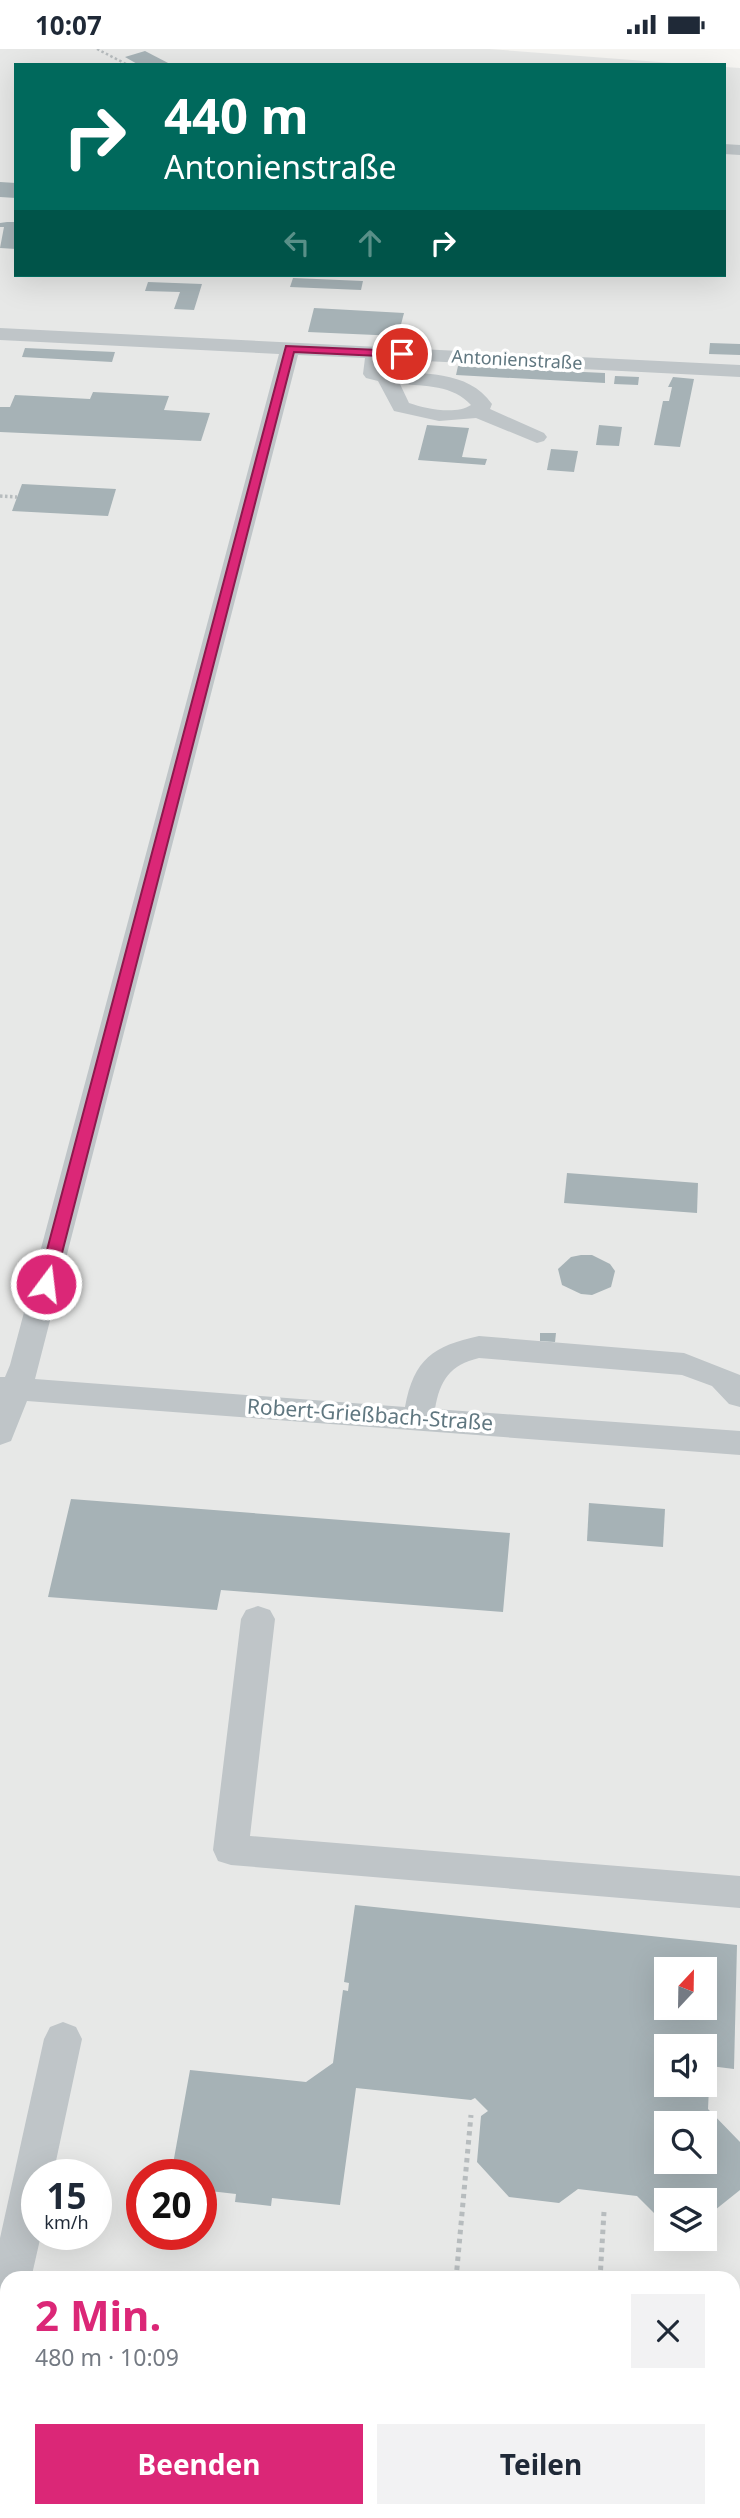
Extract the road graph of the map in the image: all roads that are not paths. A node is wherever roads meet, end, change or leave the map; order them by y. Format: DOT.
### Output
graph roads {
  1 [pos="0,334"];
  2 [pos="290,348"];
  3 [pos="376,353"];
  4 [pos="740,371"];
  5 [pos="387,378"];
  6 [pos="478,412"];
  7 [pos="537,437"];
  8 [pos="9,1389"];
  9 [pos="740,1396"];
  10 [pos="418,1419"];
  11 [pos="0,1433"];
  12 [pos="740,1443"];
  13 [pos="258,1619"];
  14 [pos="740,1892"];
  15 [pos="63,2039"];
  16 [pos="13,2271"];
  1 -- 2 [label="street, Antonienstraße"];
  2 -- 3 [label="street, Antonienstraße"];
  2 -- 8 [label="street"];
  3 -- 4 [label="street, Antonienstraße"];
  3 -- 5 [label="street"];
  5 -- 6 [label="street"];
  5 -- 6 [label="street"];
  6 -- 7 [label="street"];
  8 -- 10 [label="street, Robert-Grießbach-Straße"];
  8 -- 11 [label="street"];
  9 -- 10 [label="street"];
  10 -- 12 [label="street, Robert-Grießbach-Straße"];
  13 -- 14 [label="street"];
  15 -- 16 [label="street"];
}
